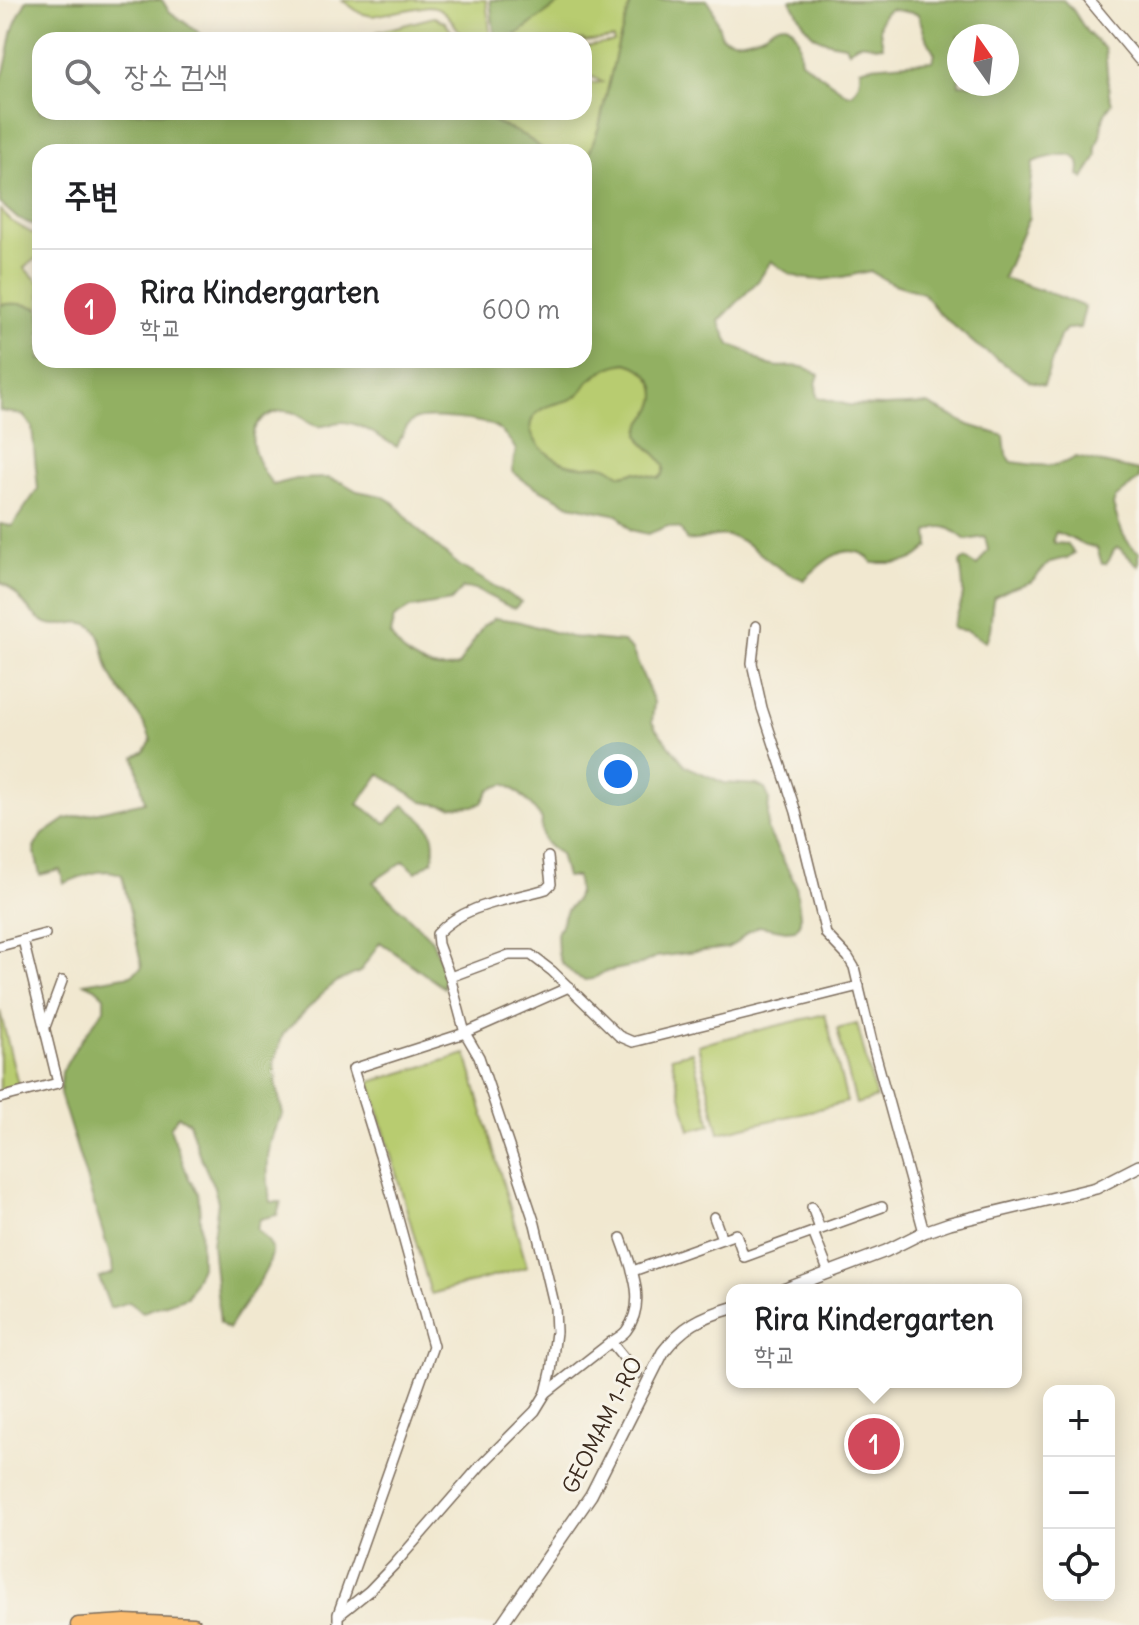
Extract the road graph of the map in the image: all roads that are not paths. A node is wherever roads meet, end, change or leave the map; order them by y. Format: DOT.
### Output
graph roads {
  1 [pos="1089,0"];
  2 [pos="1139,60"];
  3 [pos="756,626"];
  4 [pos="548,857"];
  5 [pos="45,934"];
  6 [pos="23,940"];
  7 [pos="0,946"];
  8 [pos="450,977"];
  9 [pos="62,981"];
  10 [pos="859,986"];
  11 [pos="569,987"];
  12 [pos="44,1028"];
  13 [pos="465,1033"];
  14 [pos="0,1098"];
  15 [pos="1139,1166"];
  16 [pos="812,1207"];
  17 [pos="882,1207"];
  18 [pos="714,1217"];
  19 [pos="817,1231"];
  20 [pos="924,1232"];
  21 [pos="621,1238"];
  22 [pos="722,1239"];
  23 [pos="633,1271"];
  24 [pos="829,1273"];
  25 [pos="799,1284"];
  26 [pos="726,1310"];
  27 [pos="611,1342"];
  28 [pos="637,1374"];
  29 [pos="546,1393"];
  30 [pos="337,1622"];
  31 [pos="78,1625"];
  32 [pos="194,1625"];
  33 [pos="501,1625"];
  1 -- 2 [label="street"];
  3 -- 10 [label="street"];
  4 -- 8 [label="street"];
  5 -- 6 [label="street"];
  6 -- 7 [label="street"];
  6 -- 12 [label="street"];
  8 -- 11 [label="street"];
  8 -- 13 [label="street"];
  9 -- 12 [label="street"];
  10 -- 11 [label="street"];
  10 -- 20 [label="street"];
  11 -- 13 [label="street"];
  12 -- 14 [label="street"];
  13 -- 29 [label="street"];
  13 -- 30 [label="street"];
  15 -- 20 [label="street"];
  16 -- 19 [label="street"];
  17 -- 19 [label="street"];
  18 -- 22 [label="street"];
  19 -- 22 [label="street"];
  19 -- 24 [label="street"];
  20 -- 24 [label="street"];
  21 -- 23 [label="street"];
  22 -- 23 [label="street"];
  23 -- 27 [label="street"];
  24 -- 25 [label="street"];
  26 -- 33 [label="street, GEOMAM 1-RO"];
  27 -- 28 [label="street"];
  27 -- 29 [label="street"];
  29 -- 30 [label="street"];
  31 -- 32 [label="main road"];
}
